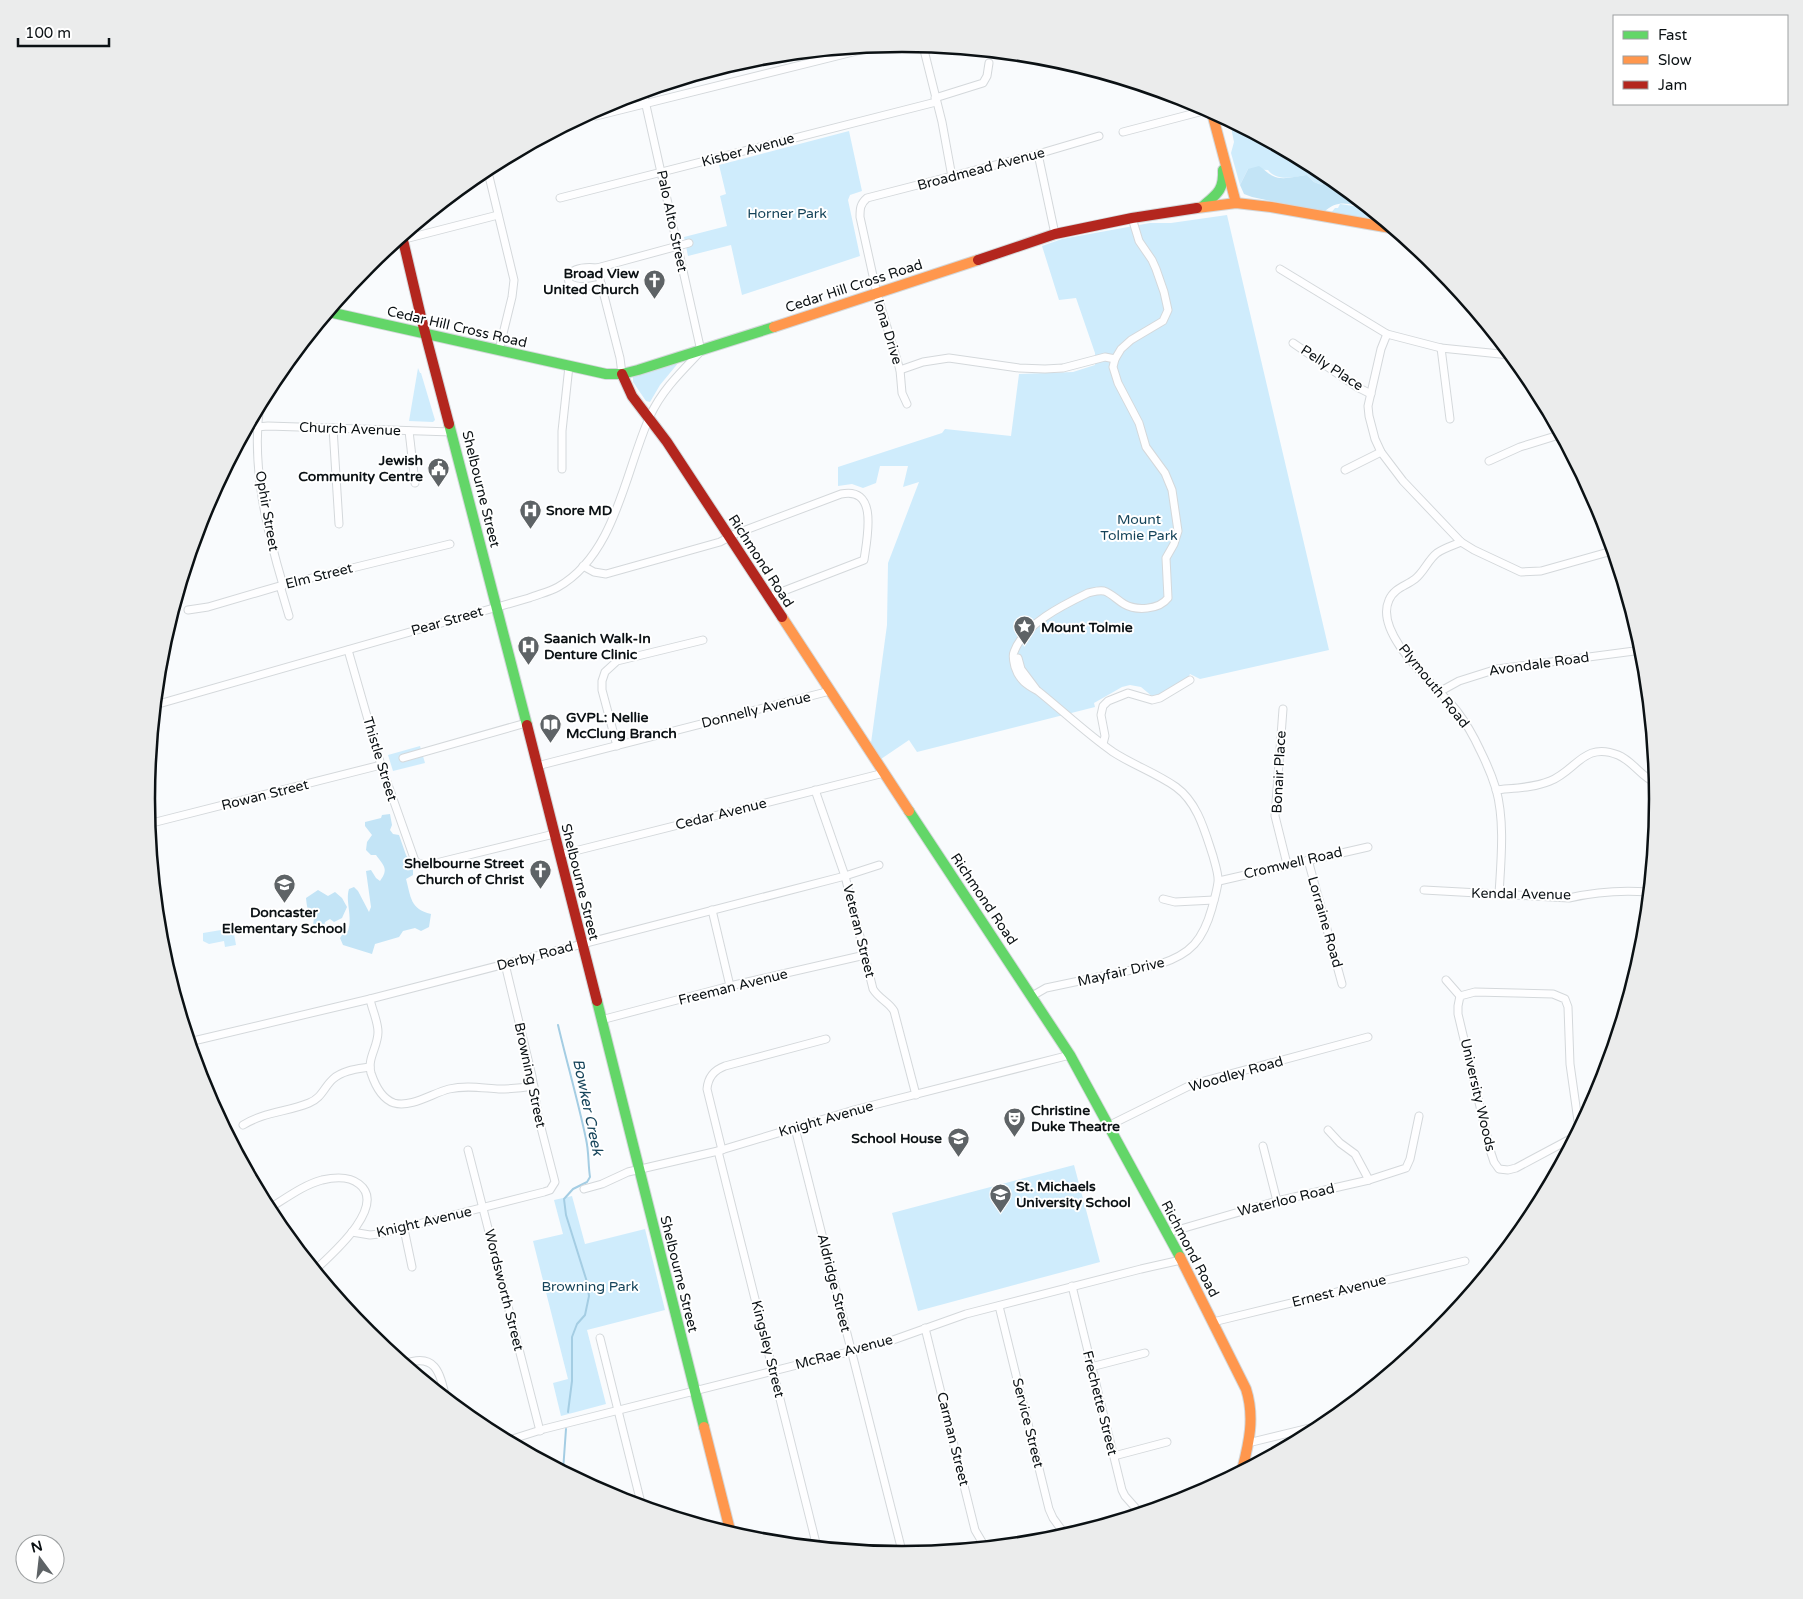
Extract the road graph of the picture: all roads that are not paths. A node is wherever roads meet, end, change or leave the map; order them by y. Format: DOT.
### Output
graph roads {
  1 [pos="926,53"];
  2 [pos="835,56"];
  3 [pos="989,63"];
  4 [pos="644,98"];
  5 [pos="936,100"];
  6 [pos="646,105"];
  7 [pos="1196,113"];
  8 [pos="605,114"];
  9 [pos="1214,122"];
  10 [pos="1122,132"];
  11 [pos="1098,136"];
  12 [pos="1038,154"];
  13 [pos="1225,160"];
  14 [pos="662,173"];
  15 [pos="489,176"];
  16 [pos="952,177"];
  17 [pos="560,198"];
  18 [pos="863,202"];
  19 [pos="1236,203"];
  20 [pos="1202,206"];
  21 [pos="498,215"];
  22 [pos="1132,218"];
  23 [pos="1379,226"];
  24 [pos="1055,234"];
  25 [pos="411,237"];
  26 [pos="689,243"];
  27 [pos="402,244"];
  28 [pos="677,246"];
  29 [pos="597,268"];
  30 [pos="1280,269"];
  31 [pos="601,284"];
  32 [pos="877,294"];
  33 [pos="335,313"];
  34 [pos="424,333"];
  35 [pos="1387,334"];
  36 [pos="1293,342"];
  37 [pos="1441,348"];
  38 [pos="498,350"];
  39 [pos="701,351"];
  40 [pos="1501,354"];
  41 [pos="1114,359"];
  42 [pos="569,366"];
  43 [pos="900,370"];
  44 [pos="622,374"];
  45 [pos="1371,394"];
  46 [pos="907,404"];
  47 [pos="649,418"];
  48 [pos="1450,419"];
  49 [pos="258,421"];
  50 [pos="257,427"];
  51 [pos="333,428"];
  52 [pos="409,431"];
  53 [pos="452,432"];
  54 [pos="1554,437"];
  55 [pos="1381,452"];
  56 [pos="1488,461"];
  57 [pos="562,469"];
  58 [pos="1345,470"];
  59 [pos="415,483"];
  60 [pos="339,524"];
  61 [pos="730,538"];
  62 [pos="1461,542"];
  63 [pos="450,544"];
  64 [pos="1607,553"];
  65 [pos="583,566"];
  66 [pos="283,585"];
  67 [pos="768,597"];
  68 [pos="496,607"];
  69 [pos="188,610"];
  70 [pos="289,616"];
  71 [pos="703,640"];
  72 [pos="348,650"];
  73 [pos="1633,651"];
  74 [pos="1190,680"];
  75 [pos="830,691"];
  76 [pos="1439,692"];
  77 [pos="161,703"];
  78 [pos="1283,709"];
  79 [pos="526,722"];
  80 [pos="1103,744"];
  81 [pos="617,746"];
  82 [pos="403,758"];
  83 [pos="381,765"];
  84 [pos="537,766"];
  85 [pos="884,772"];
  86 [pos="1648,779"];
  87 [pos="815,790"];
  88 [pos="1496,790"];
  89 [pos="155,822"];
  90 [pos="554,834"];
  91 [pos="1368,846"];
  92 [pos="559,856"];
  93 [pos="1308,860"];
  94 [pos="1287,864"];
  95 [pos="879,865"];
  96 [pos="845,876"];
  97 [pos="1218,881"];
  98 [pos="1424,890"];
  99 [pos="1643,892"];
  100 [pos="1499,894"];
  101 [pos="1163,899"];
  102 [pos="1214,900"];
  103 [pos="712,910"];
  104 [pos="581,943"];
  105 [pos="865,955"];
  106 [pos="505,964"];
  107 [pos="1446,980"];
  108 [pos="1342,984"];
  109 [pos="730,986"];
  110 [pos="1032,996"];
  111 [pos="1460,996"];
  112 [pos="370,999"];
  113 [pos="601,1020"];
  114 [pos="1368,1037"];
  115 [pos="826,1039"];
  116 [pos="194,1041"];
  117 [pos="1070,1055"];
  118 [pos="370,1067"];
  119 [pos="534,1086"];
  120 [pos="916,1095"];
  121 [pos="1419,1116"];
  122 [pos="1577,1116"];
  123 [pos="243,1125"];
  124 [pos="1110,1125"];
  125 [pos="795,1128"];
  126 [pos="1328,1130"];
  127 [pos="1565,1142"];
  128 [pos="1263,1146"];
  129 [pos="468,1150"];
  130 [pos="720,1151"];
  131 [pos="639,1170"];
  132 [pos="1369,1180"];
  133 [pos="553,1186"];
  134 [pos="584,1189"];
  135 [pos="1277,1201"];
  136 [pos="274,1205"];
  137 [pos="483,1208"];
  138 [pos="404,1229"];
  139 [pos="352,1232"];
  140 [pos="1167,1233"];
  141 [pos="1181,1260"];
  142 [pos="1465,1261"];
  143 [pos="319,1266"];
  144 [pos="412,1267"];
  145 [pos="1072,1286"];
  146 [pos="999,1306"];
  147 [pos="1213,1322"];
  148 [pos="925,1328"];
  149 [pos="600,1338"];
  150 [pos="852,1351"];
  151 [pos="1145,1352"];
  152 [pos="411,1362"];
  153 [pos="1091,1366"];
  154 [pos="773,1371"];
  155 [pos="444,1389"];
  156 [pos="695,1391"];
  157 [pos="618,1411"];
  158 [pos="1302,1430"];
  159 [pos="540,1431"];
  160 [pos="515,1438"];
  161 [pos="1167,1442"];
  162 [pos="1248,1443"];
  163 [pos="1114,1456"];
  164 [pos="1244,1463"];
  165 [pos="640,1499"];
  166 [pos="1136,1509"];
  167 [pos="729,1526"];
  168 [pos="1061,1529"];
  169 [pos="816,1541"];
  170 [pos="982,1542"];
  171 [pos="901,1546"];
  1 -- 5 [label="street"];
  2 -- 6 [label="street"];
  3 -- 5 [label="street, Kisber Avenue"];
  4 -- 6 [label="street, Palo Alto Street"];
  5 -- 14 [label="street, Kisber Avenue"];
  5 -- 16 [label="street"];
  6 -- 8 [label="street"];
  6 -- 14 [label="street, Palo Alto Street"];
  7 -- 10 [label="street"];
  9 -- 13 [label="main road"];
  11 -- 12 [label="street, Broadmead Avenue"];
  12 -- 16 [label="street, Broadmead Avenue"];
  12 -- 24 [label="street"];
  13 -- 19 [label="main road"];
  13 -- 20 [label="main road"];
  14 -- 17 [label="street, Kisber Avenue"];
  14 -- 28 [label="street, Palo Alto Street"];
  15 -- 21 [label="street"];
  16 -- 18 [label="street, Broadmead Avenue"];
  18 -- 32 [label="street, Iona Drive"];
  19 -- 20 [label="main road, Cedar Hill Cross Road"];
  19 -- 23 [label="main road, Cedar Hill Cross Road"];
  20 -- 22 [label="main road, Cedar Hill Cross Road"];
  21 -- 25 [label="street"];
  21 -- 38 [label="street"];
  22 -- 24 [label="main road, Cedar Hill Cross Road"];
  22 -- 41 [label="street"];
  24 -- 32 [label="main road, Cedar Hill Cross Road"];
  26 -- 28 [label="street"];
  27 -- 34 [label="main road, Shelbourne Street"];
  28 -- 29 [label="street"];
  28 -- 39 [label="street, Palo Alto Street"];
  29 -- 31 [label="street"];
  29 -- 31 [label="street"];
  30 -- 35 [label="street"];
  31 -- 44 [label="street"];
  32 -- 39 [label="main road, Cedar Hill Cross Road"];
  32 -- 43 [label="street, Iona Drive"];
  33 -- 34 [label="main road, Cedar Hill Cross Road"];
  34 -- 38 [label="main road, Cedar Hill Cross Road"];
  34 -- 53 [label="main road, Shelbourne Street"];
  35 -- 37 [label="street"];
  35 -- 45 [label="street"];
  36 -- 45 [label="street, Pelly Place"];
  37 -- 40 [label="street"];
  37 -- 48 [label="street"];
  38 -- 42 [label="main road, Cedar Hill Cross Road"];
  39 -- 44 [label="main road, Cedar Hill Cross Road"];
  39 -- 47 [label="street, Pear Street"];
  41 -- 43 [label="street"];
  41 -- 80 [label="street, Mayfair Drive"];
  42 -- 44 [label="main road, Cedar Hill Cross Road"];
  42 -- 57 [label="street"];
  43 -- 46 [label="street, Iona Drive"];
  44 -- 47 [label="main road, Richmond Road"];
  45 -- 55 [label="street"];
  47 -- 61 [label="main road, Richmond Road"];
  47 -- 65 [label="street, Pear Street"];
  49 -- 50 [label="street, Ophir Street"];
  50 -- 51 [label="street, Church Avenue"];
  50 -- 66 [label="street, Ophir Street"];
  51 -- 52 [label="street, Church Avenue"];
  51 -- 60 [label="street"];
  52 -- 53 [label="street, Church Avenue"];
  52 -- 59 [label="street"];
  53 -- 68 [label="main road, Shelbourne Street"];
  54 -- 56 [label="street"];
  55 -- 58 [label="street"];
  55 -- 62 [label="street"];
  61 -- 65 [label="street"];
  61 -- 67 [label="main road, Richmond Road"];
  61 -- 67 [label="street"];
  62 -- 64 [label="street"];
  62 -- 76 [label="street, Plymouth Road"];
  63 -- 66 [label="street, Elm Street"];
  65 -- 68 [label="street, Pear Street"];
  66 -- 69 [label="street, Elm Street"];
  66 -- 70 [label="street, Ophir Street"];
  67 -- 75 [label="main road, Richmond Road"];
  68 -- 72 [label="street, Pear Street"];
  68 -- 79 [label="main road, Shelbourne Street"];
  71 -- 81 [label="street"];
  72 -- 77 [label="street, Pear Street"];
  72 -- 83 [label="street, Thistle Street"];
  73 -- 76 [label="street, Avondale Road"];
  74 -- 80 [label="street"];
  75 -- 81 [label="street, Donnelly Avenue"];
  75 -- 85 [label="main road, Richmond Road"];
  76 -- 88 [label="street, Plymouth Road"];
  78 -- 94 [label="street, Bonair Place"];
  79 -- 82 [label="street"];
  79 -- 84 [label="main road, Shelbourne Street"];
  80 -- 97 [label="street, Mayfair Drive"];
  81 -- 84 [label="street, Donnelly Avenue"];
  83 -- 89 [label="street, Rowan Street"];
  83 -- 90 [label="street, Thistle Street"];
  84 -- 90 [label="main road, Shelbourne Street"];
  85 -- 87 [label="street, Cedar Avenue"];
  85 -- 110 [label="main road, Richmond Road"];
  86 -- 88 [label="street"];
  87 -- 92 [label="street, Cedar Avenue"];
  87 -- 96 [label="street, Veteran Street"];
  88 -- 100 [label="street, Plymouth Road"];
  90 -- 92 [label="main road, Shelbourne Street"];
  91 -- 93 [label="street, Cromwell Road"];
  92 -- 104 [label="main road, Shelbourne Street"];
  93 -- 94 [label="street, Cromwell Road"];
  93 -- 108 [label="street, Lorraine Road"];
  94 -- 97 [label="street, Cromwell Road"];
  95 -- 96 [label="street, Derby Road"];
  96 -- 103 [label="street, Derby Road"];
  96 -- 105 [label="street, Veteran Street"];
  97 -- 102 [label="street, Mayfair Drive"];
  98 -- 100 [label="street, Kendal Avenue"];
  99 -- 100 [label="street, Kendal Avenue"];
  101 -- 102 [label="street"];
  102 -- 110 [label="street, Mayfair Drive"];
  103 -- 104 [label="street, Derby Road"];
  103 -- 109 [label="street"];
  104 -- 106 [label="street, Derby Road"];
  104 -- 113 [label="main road, Shelbourne Street"];
  105 -- 109 [label="street, Freeman Avenue"];
  105 -- 120 [label="street, Veteran Street"];
  106 -- 112 [label="street, Derby Road"];
  106 -- 119 [label="street, Browning Street"];
  107 -- 111 [label="street"];
  109 -- 113 [label="street, Freeman Avenue"];
  110 -- 117 [label="main road, Richmond Road"];
  111 -- 122 [label="street"];
  111 -- 127 [label="street, University Woods"];
  112 -- 116 [label="street, Derby Road"];
  112 -- 118 [label="street"];
  113 -- 131 [label="main road, Shelbourne Street"];
  114 -- 124 [label="street, Woodley Road"];
  115 -- 130 [label="street, Kingsley Street"];
  117 -- 120 [label="street, Knight Avenue"];
  117 -- 124 [label="main road, Richmond Road"];
  118 -- 119 [label="street"];
  118 -- 123 [label="street"];
  119 -- 133 [label="street, Browning Street"];
  120 -- 125 [label="street, Knight Avenue"];
  121 -- 132 [label="street, Waterloo Road"];
  124 -- 140 [label="main road, Richmond Road"];
  125 -- 130 [label="street, Knight Avenue"];
  125 -- 150 [label="street, Aldridge Street"];
  126 -- 132 [label="street"];
  128 -- 135 [label="street"];
  129 -- 137 [label="street, Wordsworth Street"];
  130 -- 131 [label="street, Knight Avenue"];
  130 -- 154 [label="street, Kingsley Street"];
  131 -- 134 [label="street, Knight Avenue"];
  131 -- 156 [label="main road, Shelbourne Street"];
  132 -- 135 [label="street, Waterloo Road"];
  133 -- 137 [label="street, Knight Avenue"];
  135 -- 140 [label="street, Waterloo Road"];
  136 -- 139 [label="street"];
  137 -- 138 [label="street, Knight Avenue"];
  137 -- 159 [label="street, Wordsworth Street"];
  138 -- 139 [label="street, Knight Avenue"];
  138 -- 144 [label="street"];
  139 -- 143 [label="street"];
  140 -- 141 [label="main road, Richmond Road"];
  141 -- 145 [label="street, McRae Avenue"];
  141 -- 147 [label="main road, Richmond Road"];
  142 -- 147 [label="street, Ernest Avenue"];
  145 -- 146 [label="street, McRae Avenue"];
  145 -- 153 [label="street, Frechette Street"];
  146 -- 148 [label="street, McRae Avenue"];
  146 -- 168 [label="street, Service Street"];
  147 -- 162 [label="main road, Richmond Road"];
  148 -- 150 [label="street, McRae Avenue"];
  148 -- 170 [label="street, Carman Street"];
  149 -- 157 [label="street"];
  150 -- 154 [label="street, McRae Avenue"];
  150 -- 171 [label="street, Aldridge Street"];
  151 -- 153 [label="street"];
  152 -- 155 [label="street"];
  153 -- 163 [label="street, Frechette Street"];
  154 -- 156 [label="street, McRae Avenue"];
  154 -- 169 [label="street, Kingsley Street"];
  156 -- 157 [label="street, McRae Avenue"];
  156 -- 167 [label="main road, Shelbourne Street"];
  157 -- 159 [label="street, McRae Avenue"];
  157 -- 165 [label="street"];
  158 -- 162 [label="street"];
  159 -- 160 [label="street, McRae Avenue"];
  161 -- 163 [label="street"];
  162 -- 164 [label="main road, Richmond Road"];
  163 -- 166 [label="street, Frechette Street"];
}
